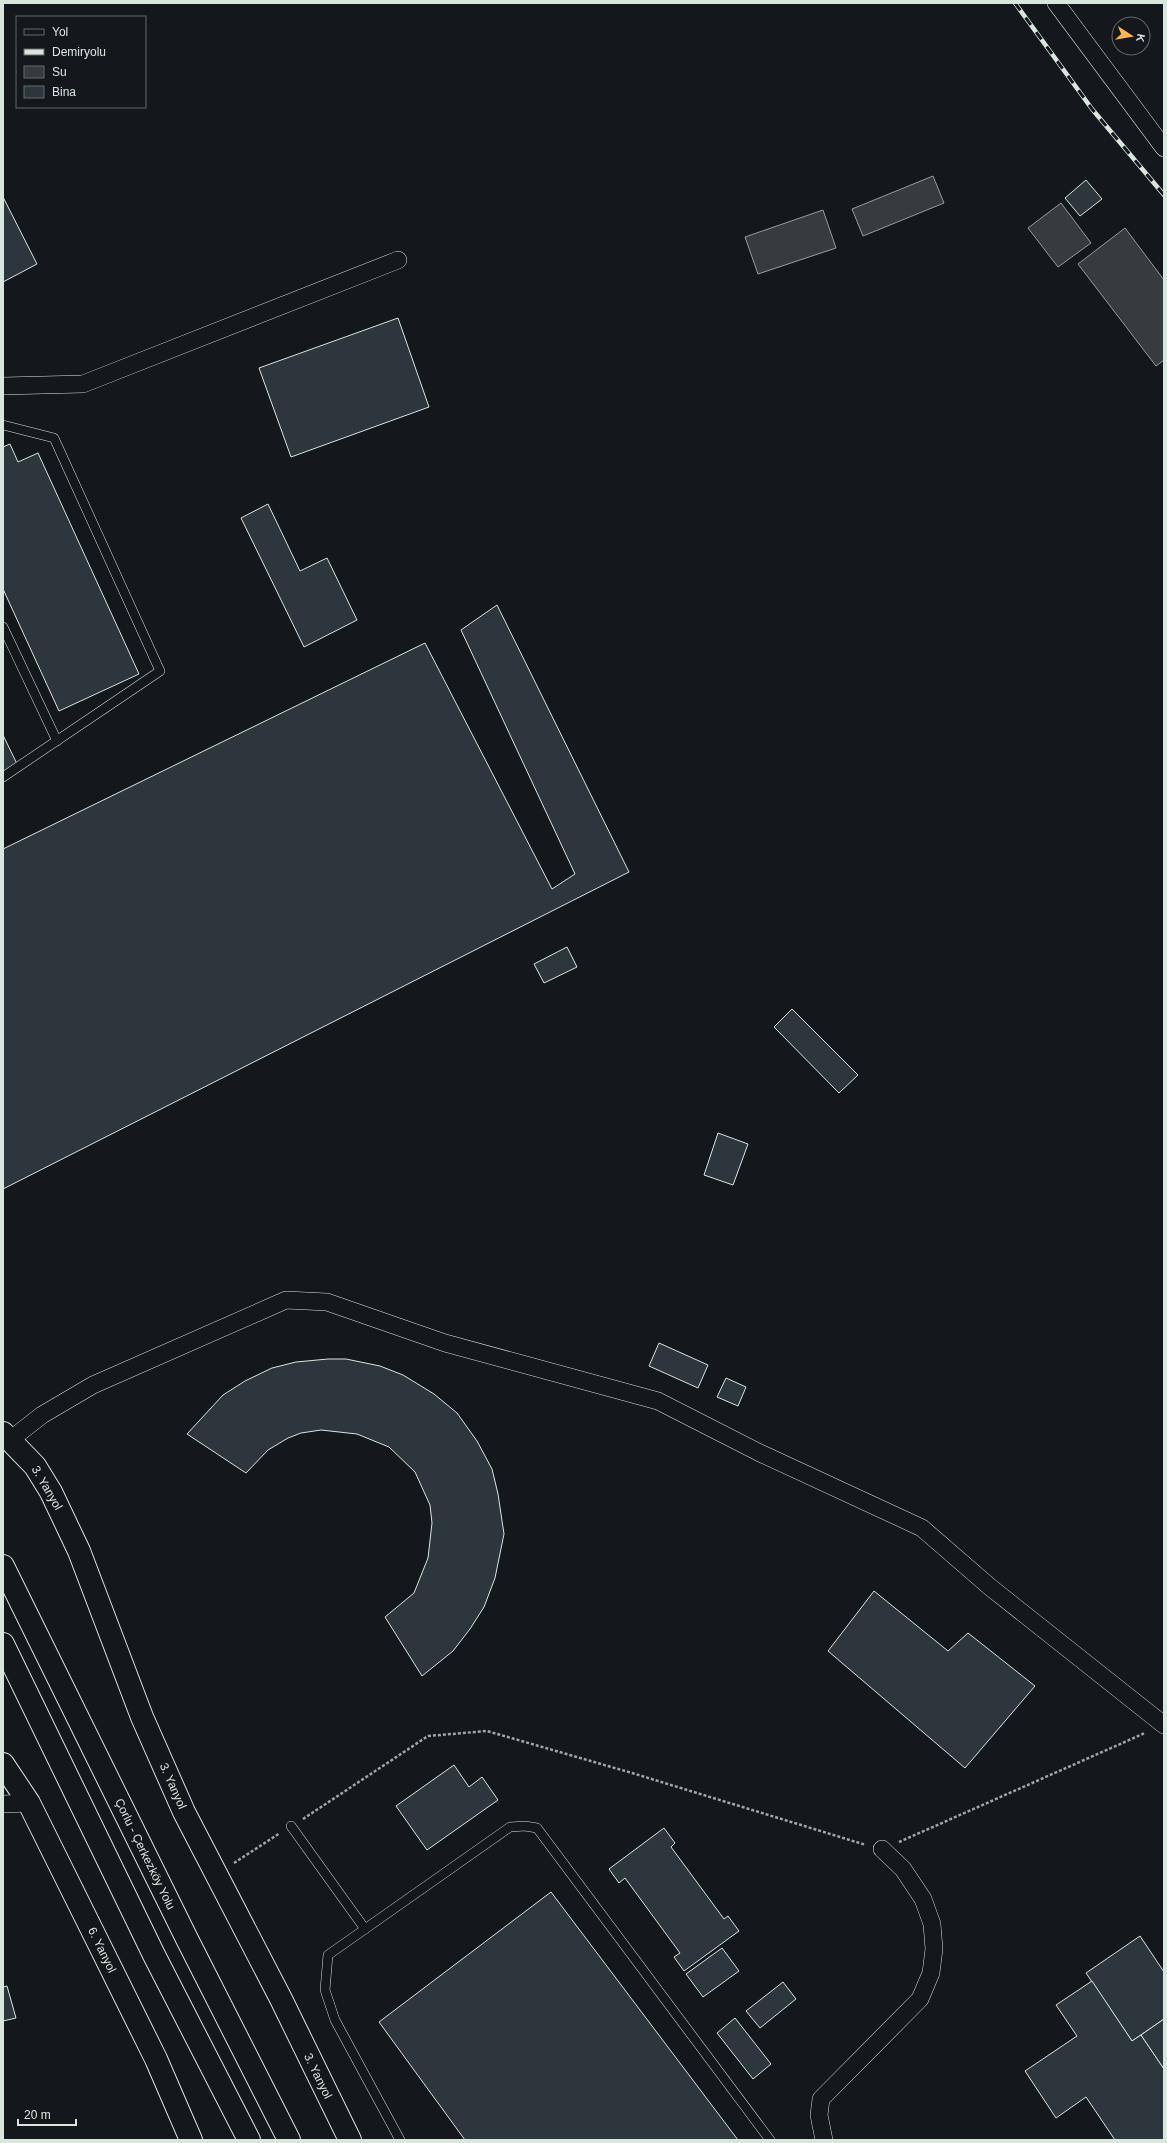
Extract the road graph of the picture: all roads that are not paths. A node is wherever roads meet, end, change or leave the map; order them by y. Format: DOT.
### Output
graph roads {
  1 [pos="1056,3"];
  2 [pos="1164,148"];
  3 [pos="398,260"];
  4 [pos="3,386"];
  5 [pos="3,426"];
  6 [pos="3,627"];
  7 [pos="57,740"];
  8 [pos="3,777"];
  9 [pos="5,1439"];
  10 [pos="3,1566"];
  11 [pos="3,1644"];
  12 [pos="1164,1725"];
  13 [pos="3,1764"];
  14 [pos="29,1803"];
  15 [pos="3,1804"];
  16 [pos="291,1826"];
  17 [pos="882,1849"];
  18 [pos="365,1929"];
  19 [pos="191,2140"];
  20 [pos="249,2140"];
  21 [pos="290,2140"];
  22 [pos="350,2140"];
  23 [pos="400,2140"];
  24 [pos="770,2140"];
  25 [pos="824,2140"];
  1 -- 2 [label="street"];
  3 -- 4 [label="street"];
  5 -- 7 [label="lane"];
  6 -- 7 [label="lane"];
  7 -- 8 [label="lane"];
  9 -- 12 [label="street"];
  9 -- 22 [label="main road, 3. Yanyol"];
  10 -- 21 [label="main road, Çorlu - Çerkezköy Yolu"];
  11 -- 20 [label="main road"];
  13 -- 14 [label="main road, 6. Yanyol"];
  14 -- 15 [label="street"];
  14 -- 19 [label="main road, 6. Yanyol"];
  16 -- 18 [label="lane"];
  17 -- 25 [label="street"];
  18 -- 23 [label="lane"];
  18 -- 24 [label="lane"];
}
